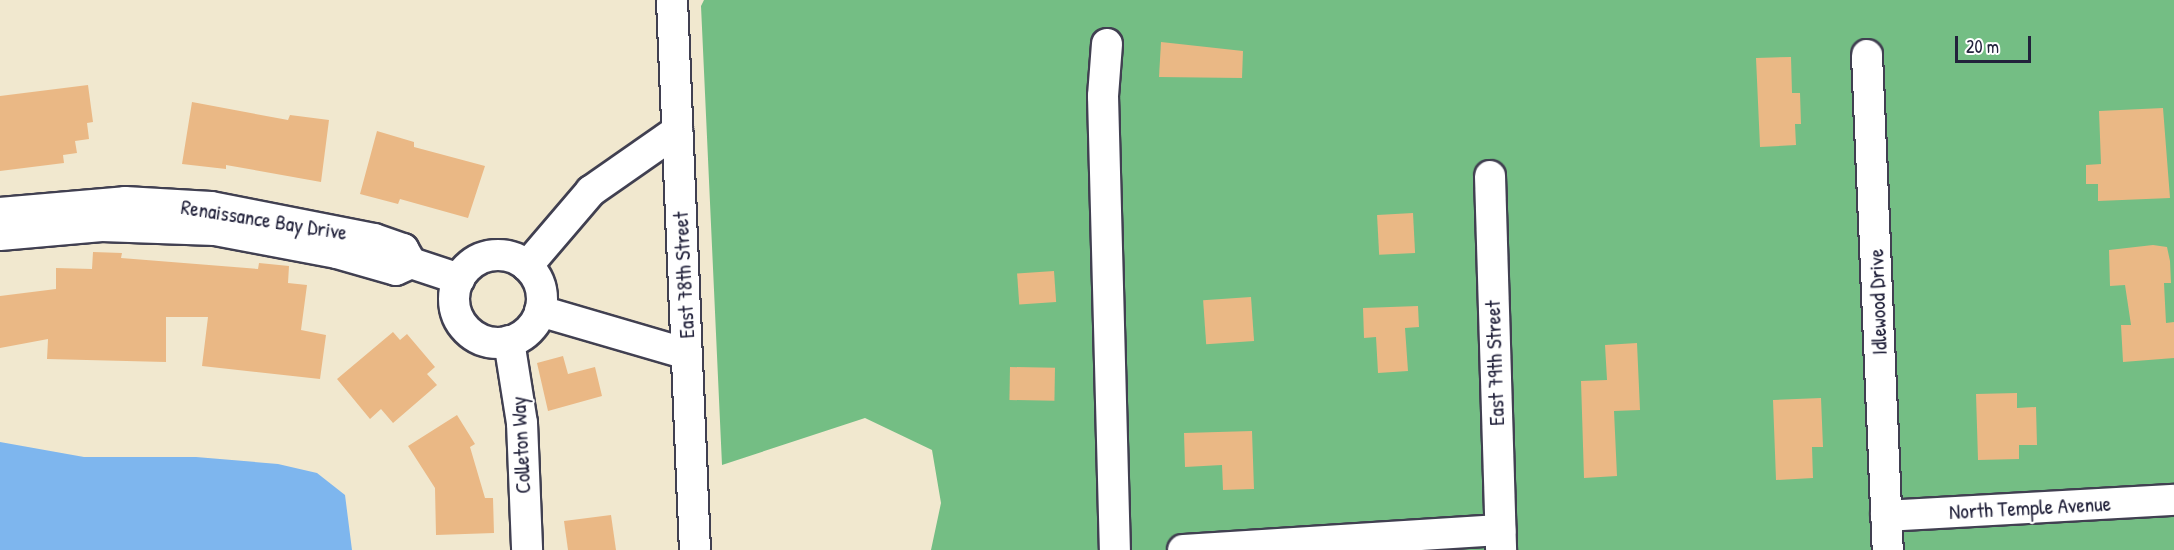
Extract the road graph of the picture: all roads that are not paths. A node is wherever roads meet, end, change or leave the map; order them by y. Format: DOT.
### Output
graph roads {
  1 [pos="672,0"];
  2 [pos="1107,44"];
  3 [pos="1867,55"];
  4 [pos="677,131"];
  5 [pos="1490,176"];
  6 [pos="0,213"];
  7 [pos="0,235"];
  8 [pos="411,263"];
  9 [pos="527,266"];
  10 [pos="459,279"];
  11 [pos="540,311"];
  12 [pos="509,340"];
  13 [pos="687,354"];
  14 [pos="2174,500"];
  15 [pos="1886,516"];
  16 [pos="1501,540"];
  17 [pos="527,550"];
  18 [pos="695,550"];
  19 [pos="1115,550"];
  20 [pos="1183,550"];
  21 [pos="1888,550"];
  1 -- 4 [label="street, East 78th Street"];
  2 -- 19 [label="street"];
  3 -- 15 [label="street, Idlewood Drive"];
  4 -- 9 [label="street"];
  4 -- 13 [label="street, East 78th Street"];
  5 -- 16 [label="street, East 79th Street"];
  6 -- 8 [label="street, Renaissance Bay Drive"];
  7 -- 8 [label="street, Renaissance Bay Drive"];
  8 -- 10 [label="street, Renaissance Bay Drive"];
  9 -- 10 [label="street"];
  9 -- 11 [label="street"];
  10 -- 12 [label="street"];
  11 -- 12 [label="street"];
  11 -- 13 [label="street"];
  12 -- 17 [label="street, Colleton Way"];
  13 -- 18 [label="street, East 78th Street"];
  14 -- 15 [label="street, North Temple Avenue"];
  15 -- 21 [label="street, Idlewood Drive"];
  16 -- 20 [label="street"];
}
